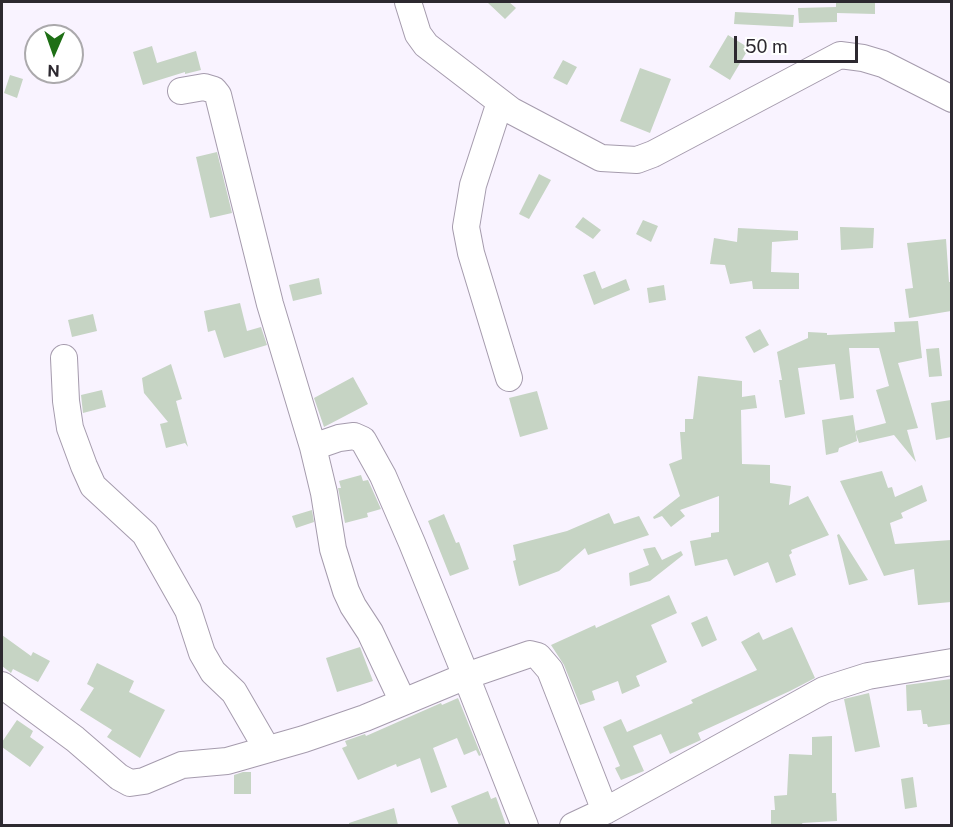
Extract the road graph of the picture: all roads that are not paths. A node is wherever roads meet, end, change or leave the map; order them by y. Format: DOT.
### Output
graph roads {
  1 [pos="408,2"];
  2 [pos="181,91"];
  3 [pos="951,99"];
  4 [pos="500,102"];
  5 [pos="64,358"];
  6 [pos="509,378"];
  7 [pos="313,447"];
  8 [pos="951,662"];
  9 [pos="466,676"];
  10 [pos="2,685"];
  11 [pos="403,702"];
  12 [pos="267,749"];
  13 [pos="605,811"];
  14 [pos="525,825"];
  15 [pos="573,825"];
  1 -- 4 [label="street"];
  2 -- 7 [label="street"];
  3 -- 4 [label="street"];
  4 -- 6 [label="street"];
  5 -- 12 [label="street"];
  7 -- 9 [label="street"];
  7 -- 11 [label="street"];
  8 -- 13 [label="street"];
  9 -- 11 [label="street"];
  9 -- 13 [label="street"];
  9 -- 14 [label="street"];
  10 -- 12 [label="street"];
  11 -- 12 [label="street"];
  13 -- 15 [label="street"];
}
